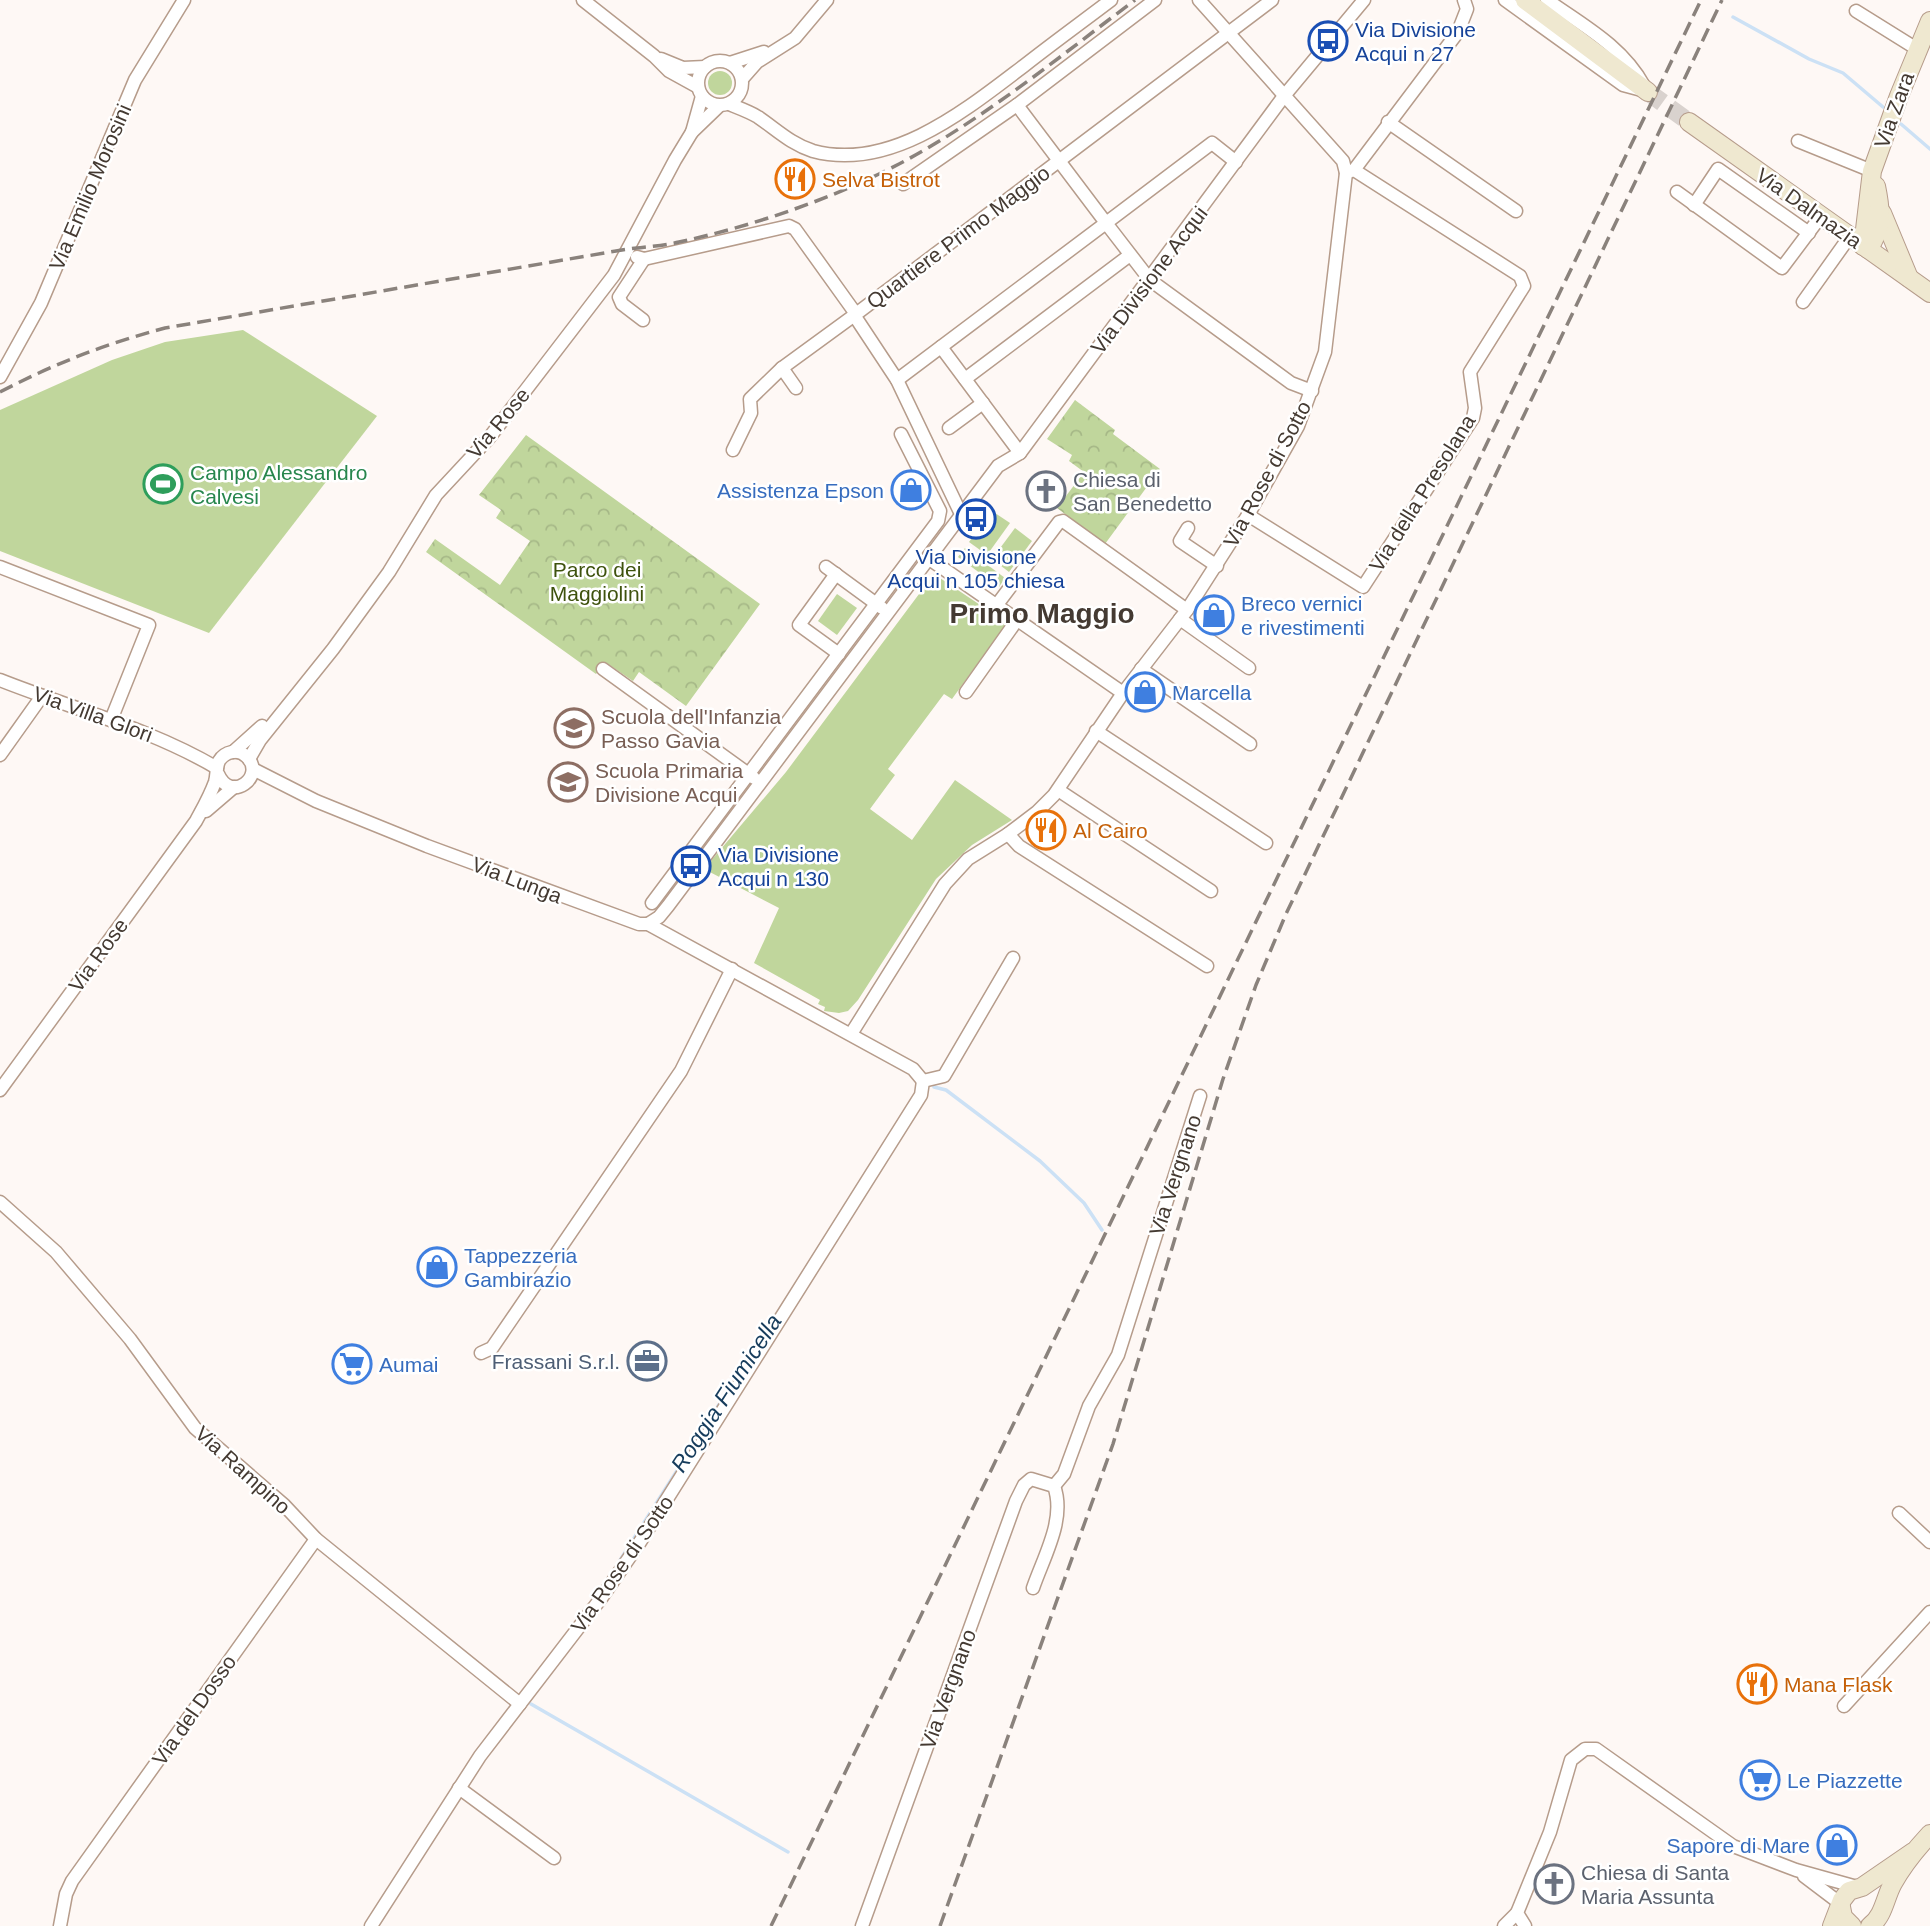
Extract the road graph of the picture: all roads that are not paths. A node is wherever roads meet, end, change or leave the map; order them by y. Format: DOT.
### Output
graph roads {
  1 [pos="184,0"];
  2 [pos="583,0"];
  3 [pos="827,0"];
  4 [pos="1111,0"];
  5 [pos="1155,0"];
  6 [pos="1199,0"];
  7 [pos="1272,0"];
  8 [pos="1364,0"];
  9 [pos="1464,0"];
  10 [pos="1505,0"];
  11 [pos="1525,0"];
  12 [pos="1548,0"];
  13 [pos="1856,11"];
  14 [pos="1930,21"];
  15 [pos="1228,33"];
  16 [pos="787,43"];
  17 [pos="1917,49"];
  18 [pos="654,56"];
  19 [pos="730,63"];
  20 [pos="705,67"];
  21 [pos="742,83"];
  22 [pos="700,92"];
  23 [pos="1648,92"];
  24 [pos="1284,96"];
  25 [pos="724,105"];
  26 [pos="1017,105"];
  27 [pos="757,116"];
  28 [pos="1388,122"];
  29 [pos="1689,122"];
  30 [pos="692,132"];
  31 [pos="1798,141"];
  32 [pos="1060,161"];
  33 [pos="1237,162"];
  34 [pos="1350,171"];
  35 [pos="1872,171"];
  36 [pos="903,184"];
  37 [pos="1869,191"];
  38 [pos="1677,192"];
  39 [pos="1694,205"];
  40 [pos="1880,210"];
  41 [pos="1517,212"];
  42 [pos="1821,216"];
  43 [pos="1106,223"];
  44 [pos="1809,233"];
  45 [pos="1855,240"];
  46 [pos="1130,255"];
  47 [pos="1909,278"];
  48 [pos="1150,280"];
  49 [pos="1930,293"];
  50 [pos="1803,302"];
  51 [pos="856,314"];
  52 [pos="643,320"];
  53 [pos="941,347"];
  54 [pos="782,368"];
  55 [pos="0,377"];
  56 [pos="965,379"];
  57 [pos="897,380"];
  58 [pos="796,388"];
  59 [pos="1312,391"];
  60 [pos="984,403"];
  61 [pos="949,429"];
  62 [pos="901,434"];
  63 [pos="733,450"];
  64 [pos="933,453"];
  65 [pos="1020,453"];
  66 [pos="916,463"];
  67 [pos="961,514"];
  68 [pos="1248,515"];
  69 [pos="1188,528"];
  70 [pos="926,553"];
  71 [pos="1217,566"];
  72 [pos="0,567"];
  73 [pos="877,604"];
  74 [pos="996,606"];
  75 [pos="887,612"];
  76 [pos="1184,614"];
  77 [pos="1017,620"];
  78 [pos="839,654"];
  79 [pos="603,668"];
  80 [pos="1249,668"];
  81 [pos="1141,669"];
  82 [pos="0,680"];
  83 [pos="966,692"];
  84 [pos="1123,694"];
  85 [pos="42,696"];
  86 [pos="288,703"];
  87 [pos="111,720"];
  88 [pos="1096,731"];
  89 [pos="1250,744"];
  90 [pos="187,750"];
  91 [pos="230,753"];
  92 [pos="0,755"];
  93 [pos="251,764"];
  94 [pos="217,771"];
  95 [pos="749,774"];
  96 [pos="760,782"];
  97 [pos="237,787"];
  98 [pos="1058,790"];
  99 [pos="299,794"];
  100 [pos="196,821"];
  101 [pos="1009,834"];
  102 [pos="1266,843"];
  103 [pos="1211,891"];
  104 [pos="652,903"];
  105 [pos="648,924"];
  106 [pos="1013,958"];
  107 [pos="1206,966"];
  108 [pos="732,969"];
  109 [pos="851,1034"];
  110 [pos="923,1081"];
  111 [pos="0,1090"];
  112 [pos="1200,1096"];
  113 [pos="0,1202"];
  114 [pos="481,1353"];
  115 [pos="1054,1486"];
  116 [pos="1899,1513"];
  117 [pos="316,1539"];
  118 [pos="1930,1542"];
  119 [pos="1033,1588"];
  120 [pos="1930,1612"];
  121 [pos="520,1704"];
  122 [pos="1843,1706"];
  123 [pos="459,1788"];
  124 [pos="1930,1834"];
  125 [pos="1913,1852"];
  126 [pos="554,1858"];
  127 [pos="1796,1870"];
  128 [pos="1860,1887"];
  129 [pos="1841,1905"];
  130 [pos="1517,1913"];
  131 [pos="1885,1914"];
  132 [pos="60,1926"];
  133 [pos="371,1926"];
  134 [pos="862,1926"];
  135 [pos="1504,1926"];
  136 [pos="1525,1926"];
  137 [pos="1832,1926"];
  138 [pos="1852,1926"];
  139 [pos="1870,1926"];
  1 -- 55 [label="street, Via Emilio Morosini"];
  2 -- 18 [label="street"];
  3 -- 16 [label="street"];
  4 -- 27 [label="street"];
  5 -- 26 [label="street"];
  6 -- 15 [label="street"];
  7 -- 15 [label="street, Quartiere Primo Maggio"];
  8 -- 24 [label="street, Via Divisione Acqui"];
  9 -- 28 [label="street, Via Rose di Sotto"];
  10 -- 23 [label="street"];
  11 -- 23 [label="main road"];
  12 -- 23 [label="street"];
  13 -- 17 [label="street, Via Zara"];
  14 -- 17 [label="main road, Via Zara"];
  15 -- 24 [label="street"];
  15 -- 32 [label="street, Quartiere Primo Maggio"];
  16 -- 19 [label="street"];
  16 -- 21 [label="street"];
  17 -- 35 [label="main road, Via Zara"];
  18 -- 20 [label="street"];
  18 -- 22 [label="street"];
  19 -- 20 [label="street"];
  19 -- 21 [label="street"];
  20 -- 22 [label="street"];
  21 -- 25 [label="street"];
  21 -- 27 [label="street"];
  22 -- 25 [label="street"];
  22 -- 30 [label="street, Via Rose"];
  24 -- 33 [label="street, Via Divisione Acqui"];
  24 -- 34 [label="street"];
  25 -- 27 [label="street"];
  25 -- 30 [label="street, Via Rose"];
  26 -- 32 [label="street, Quartiere Primo Maggio"];
  26 -- 36 [label="street"];
  28 -- 34 [label="street, Via Rose di Sotto"];
  28 -- 41 [label="street"];
  29 -- 42 [label="main road, Via Dalmazia"];
  30 -- 86 [label="street, Via Rose"];
  31 -- 35 [label="street, Via Zara"];
  32 -- 43 [label="street, Quartiere Primo Maggio"];
  32 -- 51 [label="street, Quartiere Primo Maggio"];
  33 -- 43 [label="street"];
  33 -- 48 [label="street, Via Divisione Acqui"];
  34 -- 59 [label="street, Via Rose di Sotto"];
  34 -- 68 [label="street, Via della Presolana"];
  35 -- 37 [label="main road, Via Zara"];
  35 -- 40 [label="main road, Via Zara"];
  37 -- 45 [label="main road, Via Zara"];
  37 -- 45 [label="main road, Via Zara"];
  38 -- 39 [label="street"];
  39 -- 44 [label="street"];
  39 -- 44 [label="street"];
  40 -- 45 [label="main road, Via Zara"];
  40 -- 47 [label="main road, Via Zara"];
  42 -- 44 [label="street"];
  42 -- 45 [label="main road, Via Dalmazia"];
  43 -- 46 [label="street, Quartiere Primo Maggio"];
  43 -- 53 [label="street"];
  45 -- 47 [label="main road, Via Dalmazia"];
  45 -- 50 [label="street"];
  46 -- 48 [label="street, Quartiere Primo Maggio"];
  46 -- 56 [label="street"];
  47 -- 49 [label="main road, Via Dalmazia"];
  48 -- 59 [label="street, Quartiere Primo Maggio"];
  48 -- 65 [label="street, Via Divisione Acqui"];
  51 -- 52 [label="street, Quartiere Primo Maggio"];
  51 -- 54 [label="street, Quartiere Primo Maggio"];
  51 -- 57 [label="street, Quartiere Primo Maggio"];
  53 -- 56 [label="street"];
  53 -- 57 [label="street"];
  54 -- 58 [label="street"];
  54 -- 63 [label="street, Quartiere Primo Maggio"];
  56 -- 60 [label="street"];
  57 -- 64 [label="street, Quartiere Primo Maggio"];
  59 -- 68 [label="street, Via Rose di Sotto"];
  60 -- 61 [label="street"];
  60 -- 65 [label="street"];
  62 -- 66 [label="street, Via Divisione Acqui"];
  64 -- 66 [label="street"];
  64 -- 67 [label="street, Quartiere Primo Maggio"];
  65 -- 67 [label="street, Via Divisione Acqui"];
  66 -- 70 [label="street, Via Divisione Acqui"];
  67 -- 70 [label="street, Via Divisione Acqui"];
  68 -- 71 [label="street, Via Rose di Sotto"];
  69 -- 71 [label="street, Via Rose di Sotto"];
  70 -- 73 [label="street, Via Divisione Acqui"];
  70 -- 74 [label="street"];
  70 -- 75 [label="street, Via Divisione Acqui"];
  71 -- 76 [label="street, Via Rose di Sotto"];
  72 -- 87 [label="street"];
  73 -- 75 [label="street"];
  73 -- 78 [label="street, Via Divisione Acqui"];
  73 -- 78 [label="street"];
  74 -- 76 [label="street"];
  74 -- 77 [label="street"];
  75 -- 96 [label="street, Via Divisione Acqui"];
  76 -- 80 [label="street"];
  76 -- 81 [label="street, Via Rose di Sotto"];
  77 -- 83 [label="street"];
  77 -- 84 [label="street"];
  78 -- 95 [label="street, Via Divisione Acqui"];
  79 -- 95 [label="street"];
  81 -- 84 [label="street, Via Rose di Sotto"];
  81 -- 89 [label="street"];
  82 -- 85 [label="street, Via Villa Glori"];
  84 -- 88 [label="street, Via Rose di Sotto"];
  85 -- 87 [label="street, Via Villa Glori"];
  85 -- 92 [label="street"];
  86 -- 91 [label="street, Via Rose"];
  86 -- 93 [label="street, Via Rose"];
  87 -- 90 [label="street, Via Villa Glori"];
  88 -- 98 [label="street, Via Rose di Sotto"];
  88 -- 102 [label="street"];
  90 -- 91 [label="street, Via Villa Glori"];
  90 -- 94 [label="street, Via Villa Glori"];
  91 -- 93 [label="street"];
  91 -- 94 [label="street"];
  93 -- 97 [label="street"];
  93 -- 99 [label="street, Via Lunga"];
  94 -- 97 [label="street"];
  94 -- 100 [label="street, Via Rose"];
  95 -- 96 [label="street"];
  95 -- 104 [label="street, Via Divisione Acqui"];
  96 -- 105 [label="street, Via Divisione Acqui"];
  97 -- 99 [label="street, Via Lunga"];
  97 -- 100 [label="street, Via Rose"];
  98 -- 101 [label="street, Via Rose di Sotto"];
  98 -- 103 [label="street"];
  99 -- 105 [label="street, Via Lunga"];
  100 -- 111 [label="street, Via Rose"];
  101 -- 107 [label="street"];
  101 -- 109 [label="street, Via Rose di Sotto"];
  105 -- 108 [label="street, Via Lunga"];
  106 -- 110 [label="street"];
  108 -- 109 [label="street, Via Lunga"];
  108 -- 114 [label="street"];
  109 -- 110 [label="street, Via Lunga"];
  110 -- 121 [label="street, Via Rose di Sotto"];
  112 -- 115 [label="street, Via Vergnano"];
  113 -- 117 [label="street, Via Rampino"];
  115 -- 119 [label="street"];
  115 -- 134 [label="street, Via Vergnano"];
  116 -- 118 [label="street"];
  117 -- 121 [label="street, Via Rampino"];
  117 -- 132 [label="street, Via del Dosso"];
  120 -- 122 [label="street"];
  121 -- 123 [label="street, Via Rose di Sotto"];
  123 -- 126 [label="street"];
  123 -- 133 [label="street, Via Rose di Sotto"];
  124 -- 125 [label="main road"];
  125 -- 128 [label="main road"];
  125 -- 131 [label="main road"];
  127 -- 128 [label="street"];
  127 -- 129 [label="street"];
  127 -- 130 [label="street"];
  128 -- 129 [label="main road"];
  128 -- 131 [label="main road"];
  129 -- 137 [label="main road"];
  129 -- 138 [label="main road"];
  130 -- 135 [label="street"];
  130 -- 136 [label="street"];
  131 -- 139 [label="main road"];
}
